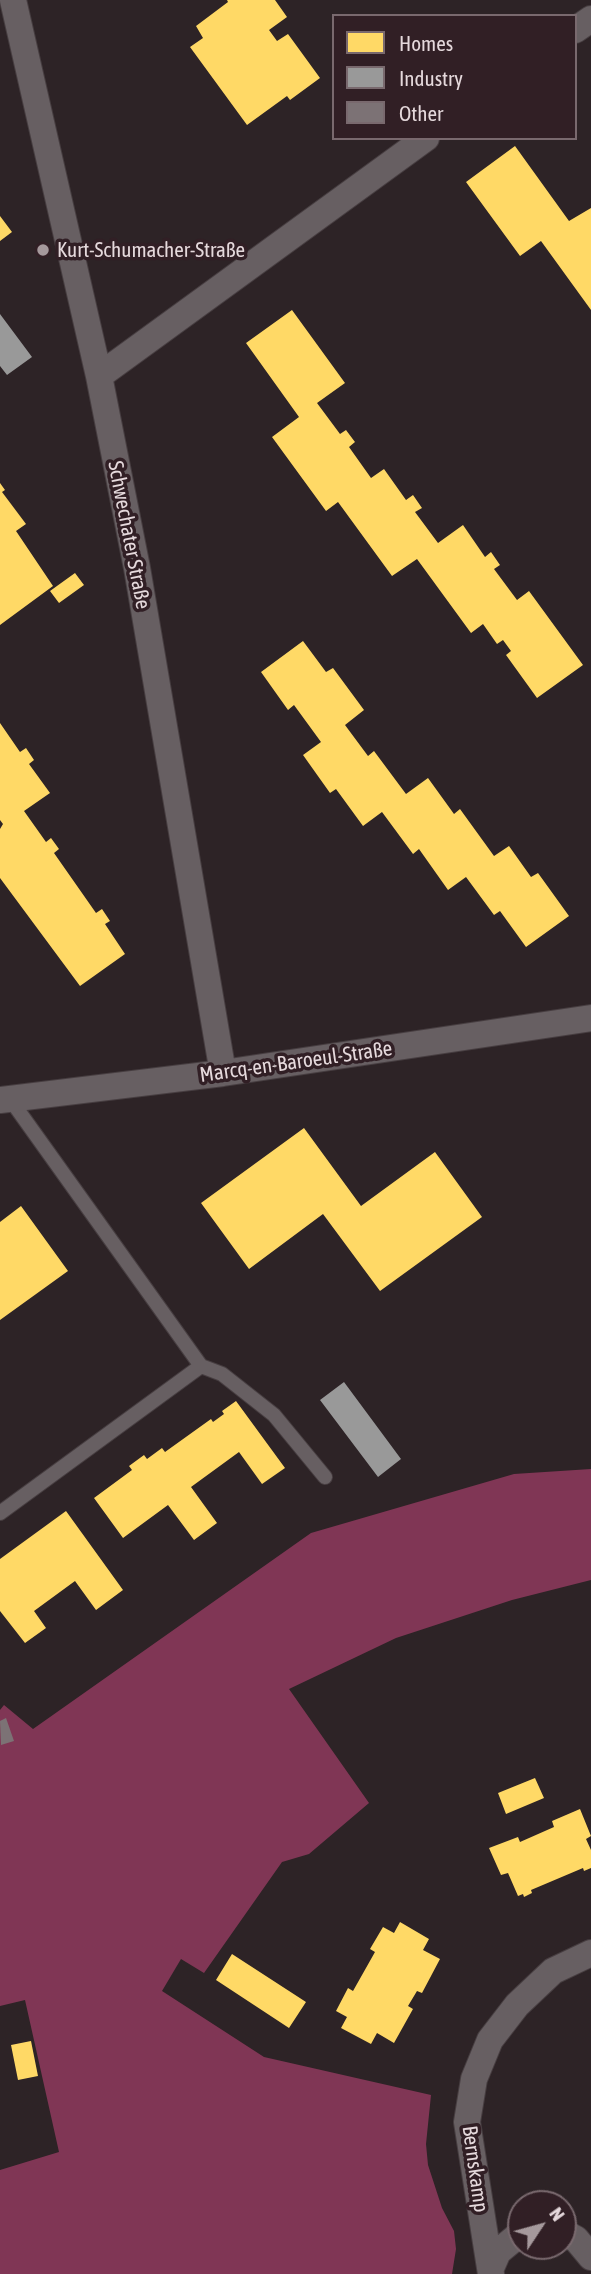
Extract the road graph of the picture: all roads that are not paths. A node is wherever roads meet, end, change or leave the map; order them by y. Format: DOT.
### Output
graph roads {
  1 [pos="13,0"];
  2 [pos="423,140"];
  3 [pos="99,376"];
  4 [pos="591,1018"];
  5 [pos="223,1073"];
  6 [pos="5,1099"];
  7 [pos="201,1366"];
  8 [pos="326,1477"];
  9 [pos="0,1513"];
  10 [pos="591,1953"];
  11 [pos="577,2240"];
  12 [pos="507,2245"];
  13 [pos="591,2257"];
  14 [pos="491,2271"];
  1 -- 3 [label="street, Schwechater Straße"];
  2 -- 3 [label="street"];
  3 -- 5 [label="street, Schwechater Straße"];
  4 -- 5 [label="street, Marcq-en-Baroeul-Straße"];
  5 -- 6 [label="street, Marcq-en-Baroeul-Straße"];
  6 -- 7 [label="lane"];
  7 -- 8 [label="lane"];
  7 -- 9 [label="lane"];
  10 -- 14 [label="street, Bernskamp"];
  11 -- 13 [label="street"];
  12 -- 14 [label="street, Bernskamp"];
}
